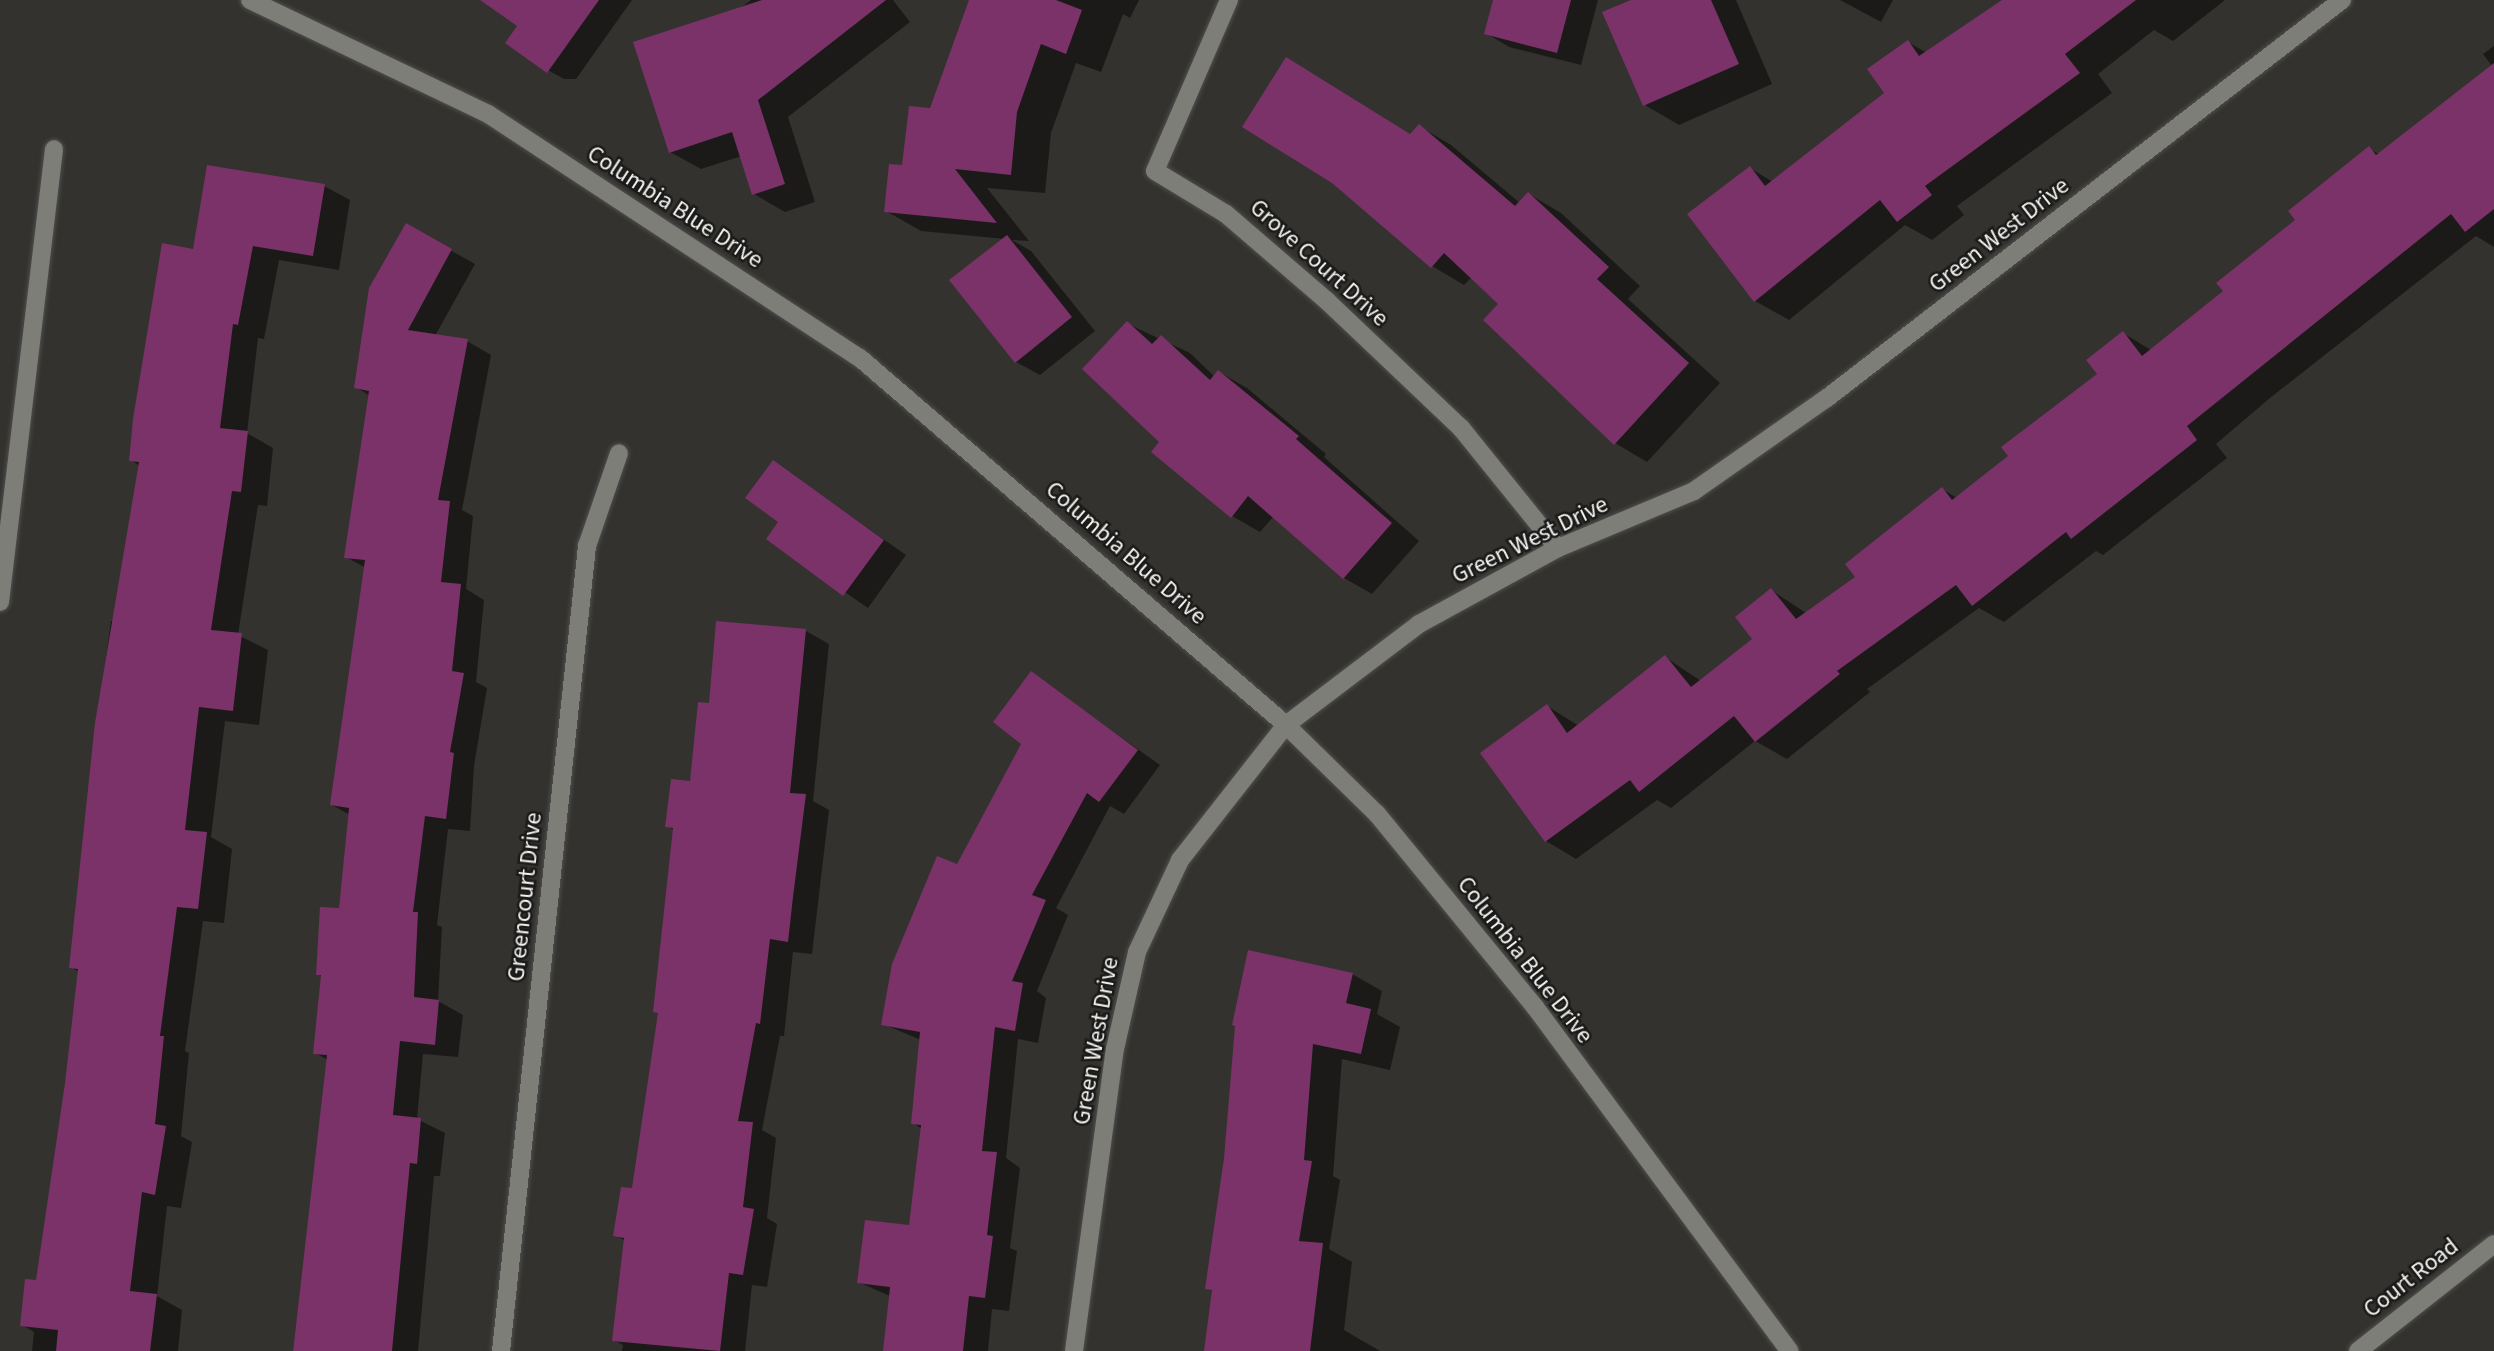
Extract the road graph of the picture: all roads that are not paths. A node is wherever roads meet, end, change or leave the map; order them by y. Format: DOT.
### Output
graph roads {
  1 [pos="250,0"];
  2 [pos="1228,0"];
  3 [pos="2342,0"];
  4 [pos="54,149"];
  5 [pos="619,453"];
  6 [pos="1559,548"];
  7 [pos="0,602"];
  8 [pos="1286,725"];
  9 [pos="2494,1244"];
  10 [pos="501,1351"];
  11 [pos="1074,1351"];
  12 [pos="1790,1351"];
  13 [pos="2358,1351"];
  1 -- 8 [label="street, Columbia Blue Drive"];
  2 -- 6 [label="street, Grove Court Drive"];
  3 -- 6 [label="street, Green West Drive"];
  4 -- 7 [label="street"];
  5 -- 10 [label="street, Greencourt Drive"];
  6 -- 8 [label="street, Green West Drive"];
  8 -- 11 [label="street, Green West Drive"];
  8 -- 12 [label="street, Columbia Blue Drive"];
  9 -- 13 [label="street, Court Road"];
}
